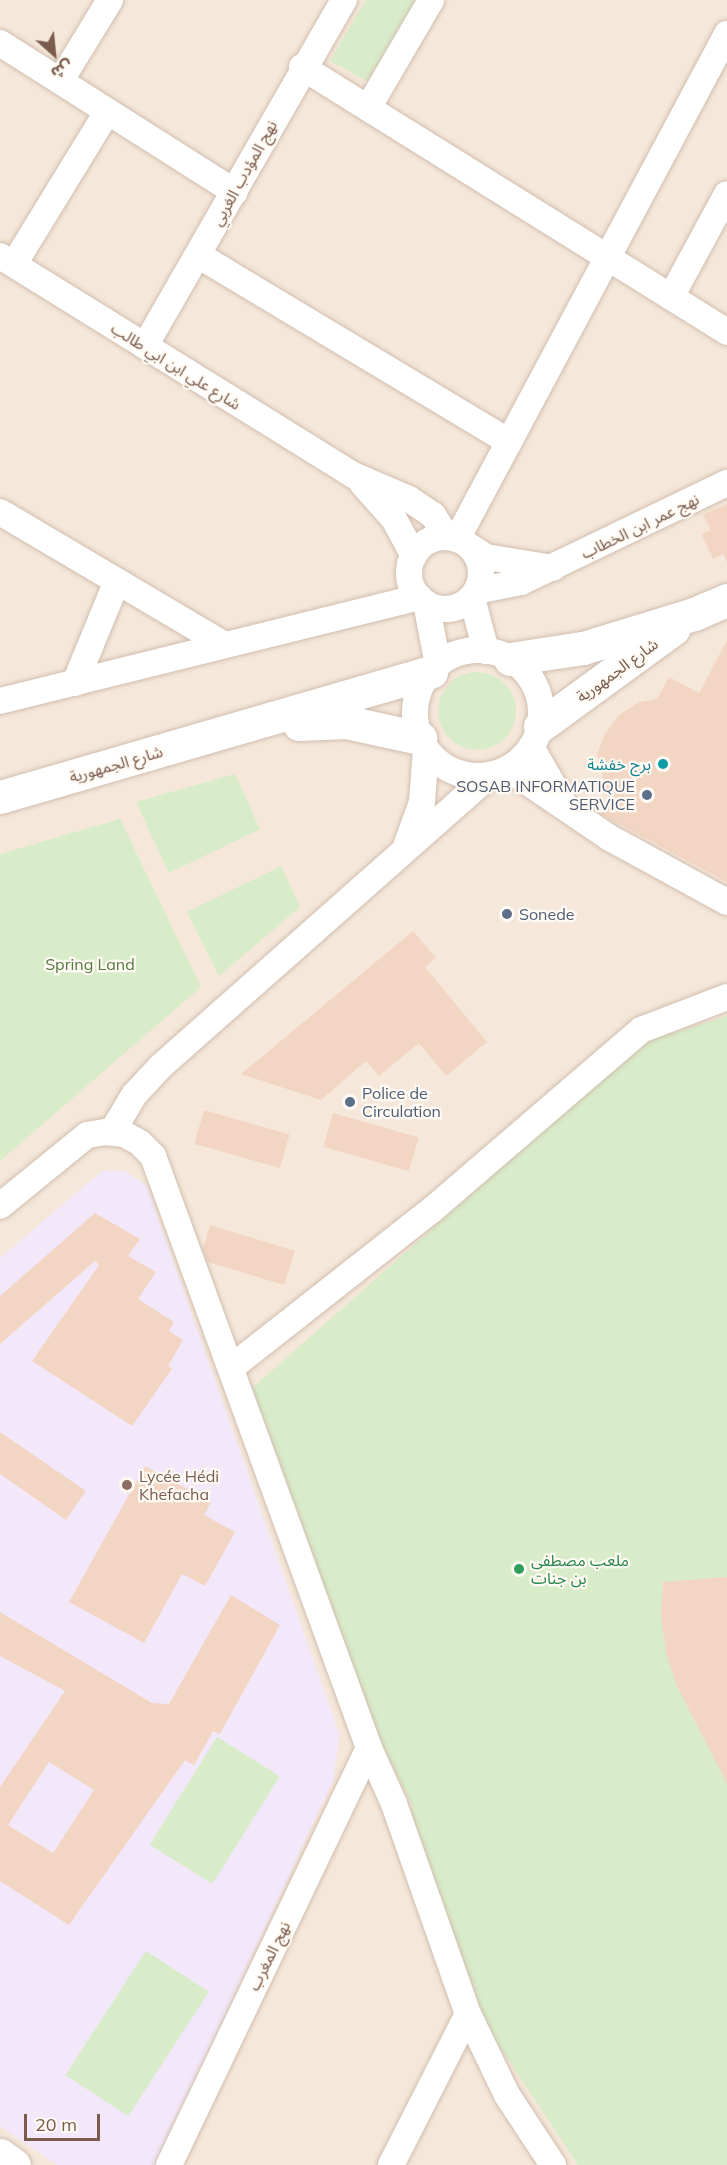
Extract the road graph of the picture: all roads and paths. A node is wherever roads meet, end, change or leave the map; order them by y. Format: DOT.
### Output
graph roads {
  1 [pos="110,0"];
  2 [pos="344,0"];
  3 [pos="431,0"];
  4 [pos="727,34"];
  5 [pos="0,43"];
  6 [pos="302,67"];
  7 [pos="61,80"];
  8 [pos="368,108"];
  9 [pos="107,112"];
  10 [pos="235,192"];
  11 [pos="727,194"];
  12 [pos="198,255"];
  13 [pos="608,256"];
  14 [pos="7,260"];
  15 [pos="671,297"];
  16 [pos="727,332"];
  17 [pos="145,346"];
  18 [pos="509,442"];
  19 [pos="353,475"];
  20 [pos="727,483"];
  21 [pos="0,512"];
  22 [pos="459,542"];
  23 [pos="553,568"];
  24 [pos="117,581"];
  25 [pos="417,584"];
  26 [pos="474,595"];
  27 [pos="727,600"];
  28 [pos="694,614"];
  29 [pos="225,645"];
  30 [pos="498,655"];
  31 [pos="434,669"];
  32 [pos="75,683"];
  33 [pos="0,701"];
  34 [pos="231,732"];
  35 [pos="535,737"];
  36 [pos="423,744"];
  37 [pos="499,772"];
  38 [pos="0,797"];
  39 [pos="569,812"];
  40 [pos="403,855"];
  41 [pos="727,902"];
  42 [pos="727,997"];
  43 [pos="112,1132"];
  44 [pos="0,1206"];
  45 [pos="232,1367"];
  46 [pos="369,1748"];
  47 [pos="468,2014"];
  48 [pos="0,2156"];
  49 [pos="14,2165"];
  50 [pos="169,2165"];
  51 [pos="391,2165"];
  52 [pos="553,2165"];
  1 -- 7 [label="street"];
  2 -- 6 [label="street, نهج المؤدب الغربي"];
  3 -- 8 [label="street"];
  4 -- 13 [label="street"];
  5 -- 7 [label="street"];
  6 -- 8 [label="street"];
  6 -- 10 [label="street, نهج المؤدب الغربي"];
  7 -- 9 [label="street"];
  8 -- 13 [label="street"];
  9 -- 10 [label="street"];
  9 -- 14 [label="street"];
  10 -- 12 [label="street, نهج المؤدب الغربي"];
  11 -- 15 [label="street"];
  12 -- 17 [label="street, نهج المؤدب الغربي"];
  12 -- 18 [label="street"];
  13 -- 15 [label="street"];
  13 -- 18 [label="street"];
  14 -- 17 [label="street, شارع علي ابن ابي طالب"];
  15 -- 16 [label="street"];
  17 -- 19 [label="street, شارع علي ابن ابي طالب"];
  18 -- 22 [label="street"];
  19 -- 22 [label="street, شارع علي ابن ابي طالب"];
  19 -- 25 [label="street, شارع علي ابن ابي طالب"];
  20 -- 23 [label="street, نهج عمر ابن الخطاب"];
  21 -- 24 [label="street"];
  22 -- 23 [label="street"];
  22 -- 25 [label="street"];
  22 -- 26 [label="street"];
  23 -- 26 [label="street, نهج عمر ابن الخطاب"];
  24 -- 29 [label="street"];
  24 -- 32 [label="street"];
  25 -- 26 [label="street"];
  25 -- 29 [label="street"];
  25 -- 31 [label="street, شارع علي ابن ابي طالب"];
  26 -- 30 [label="street"];
  27 -- 28 [label="street, شارع الجمهورية"];
  28 -- 30 [label="street, شارع الجمهورية"];
  28 -- 35 [label="street, شارع الجمهورية"];
  29 -- 32 [label="street"];
  30 -- 31 [label="street"];
  30 -- 35 [label="street"];
  31 -- 34 [label="street, شارع الجمهورية"];
  31 -- 36 [label="street"];
  32 -- 33 [label="street"];
  34 -- 36 [label="street, شارع الجمهورية"];
  34 -- 38 [label="street, شارع الجمهورية"];
  35 -- 37 [label="street"];
  35 -- 39 [label="street"];
  36 -- 37 [label="street"];
  36 -- 40 [label="street"];
  37 -- 39 [label="street"];
  37 -- 40 [label="street"];
  39 -- 41 [label="street"];
  40 -- 43 [label="street"];
  42 -- 45 [label="street"];
  43 -- 44 [label="street"];
  43 -- 45 [label="street"];
  45 -- 46 [label="street"];
  46 -- 47 [label="street"];
  46 -- 50 [label="street, نهج المغرب"];
  47 -- 51 [label="street"];
  47 -- 52 [label="street"];
  48 -- 49 [label="street"];
}
